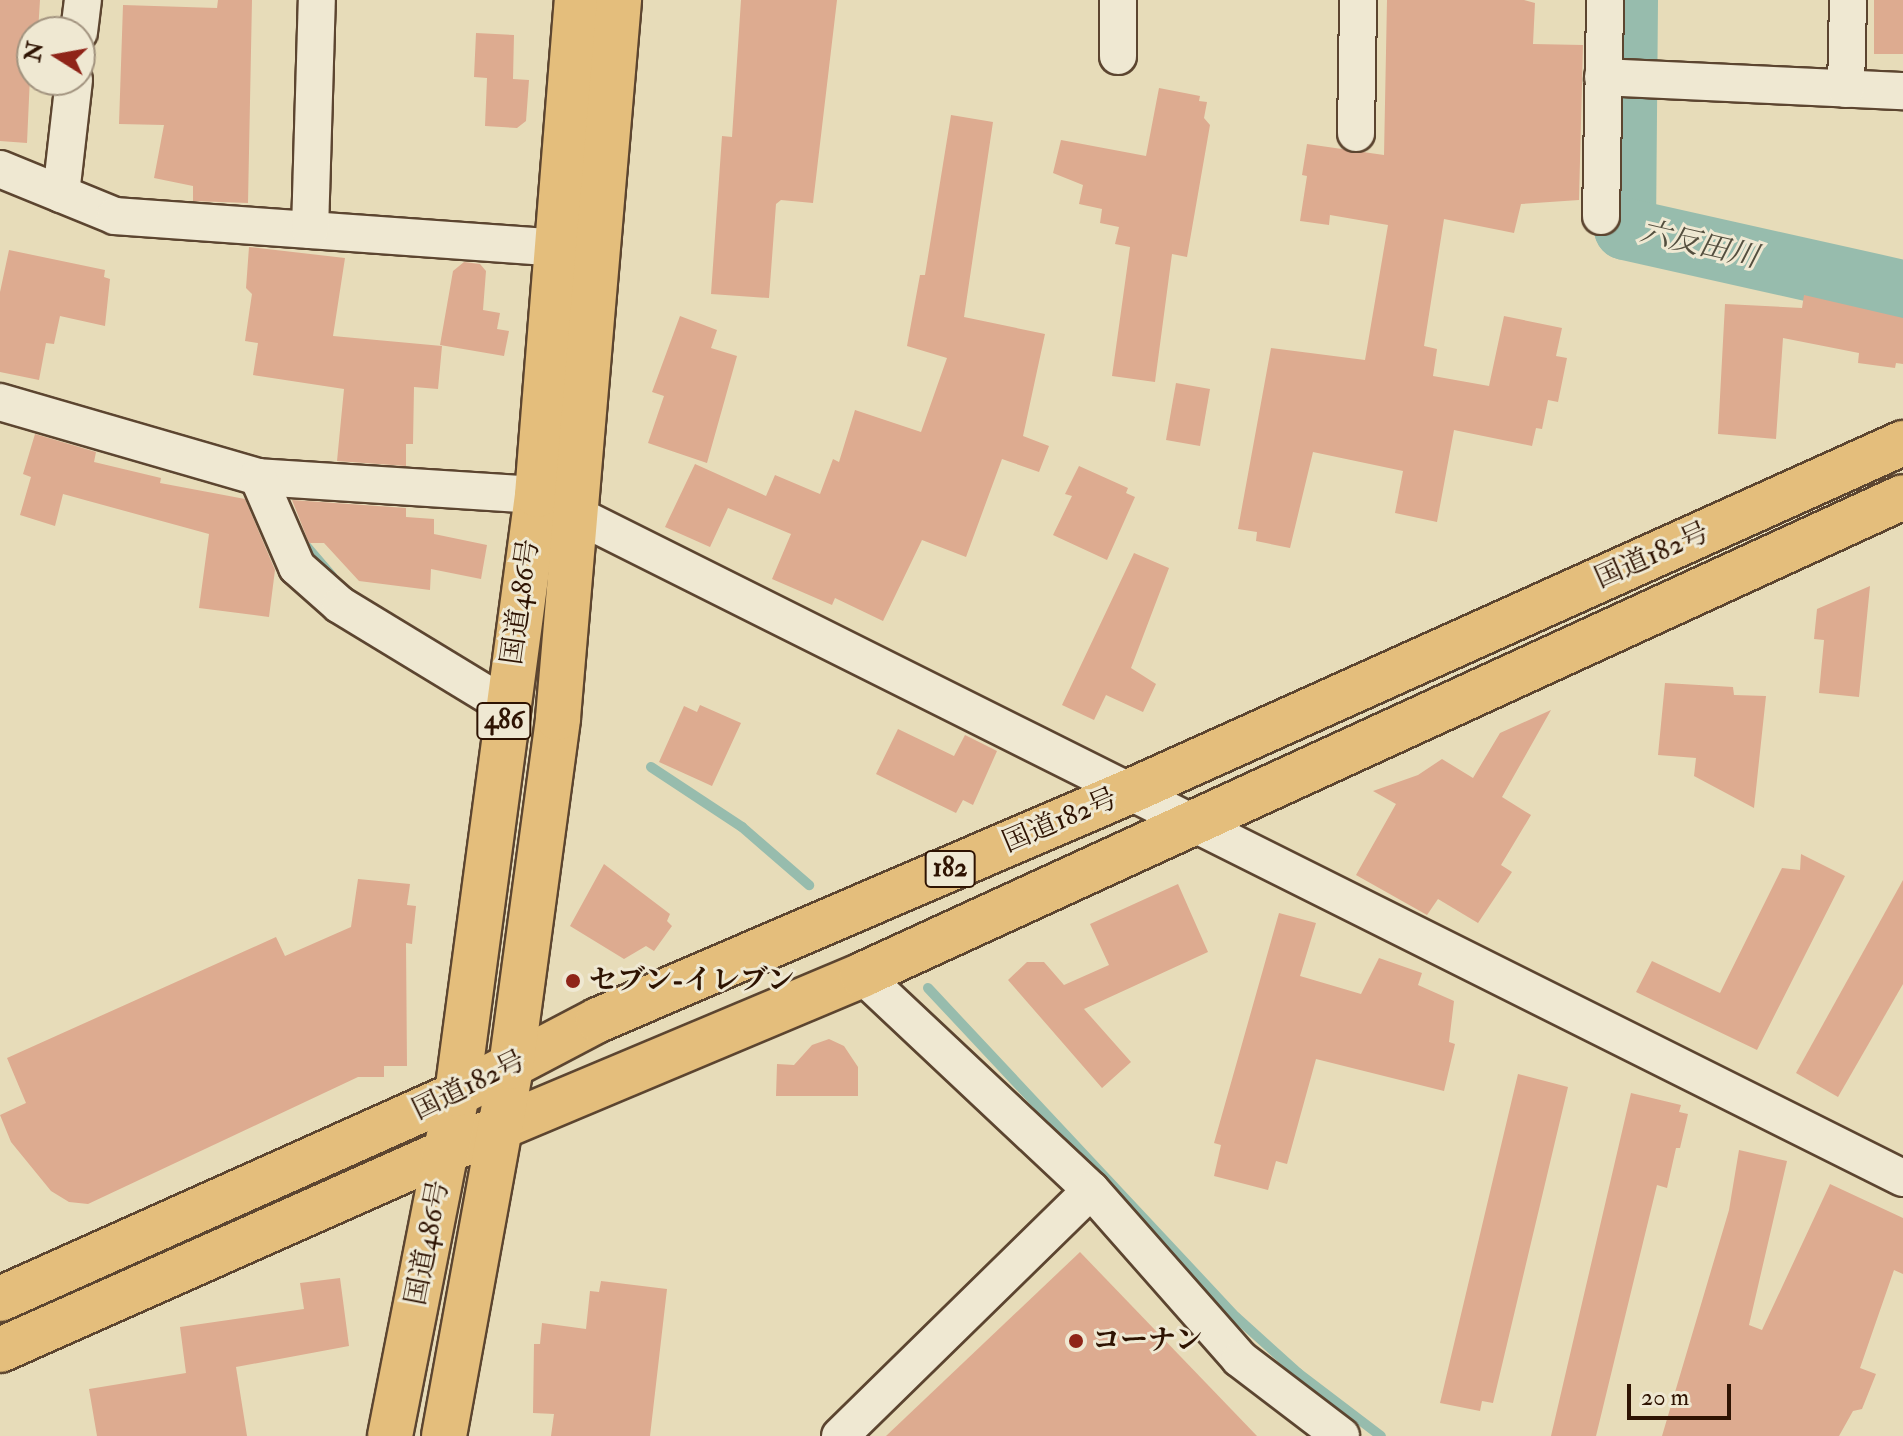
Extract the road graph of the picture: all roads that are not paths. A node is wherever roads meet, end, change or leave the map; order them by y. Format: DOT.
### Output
graph roads {
  1 [pos="317,0"];
  2 [pos="577,0"];
  3 [pos="619,0"];
  4 [pos="1118,0"];
  5 [pos="1358,0"];
  6 [pos="1605,0"];
  7 [pos="1848,0"];
  8 [pos="1118,56"];
  9 [pos="1618,77"];
  10 [pos="1846,89"];
  11 [pos="1903,91"];
  12 [pos="72,96"];
  13 [pos="1356,133"];
  14 [pos="0,169"];
  15 [pos="61,194"];
  16 [pos="1601,216"];
  17 [pos="310,230"];
  18 [pos="557,248"];
  19 [pos="0,402"];
  20 [pos="1903,443"];
  21 [pos="258,477"];
  22 [pos="537,495"];
  23 [pos="1903,497"];
  24 [pos="578,517"];
  25 [pos="506,706"];
  26 [pos="1133,790"];
  27 [pos="1195,821"];
  28 [pos="862,975"];
  29 [pos="511,1067"];
  30 [pos="457,1094"];
  31 [pos="501,1127"];
  32 [pos="446,1152"];
  33 [pos="1903,1178"];
  34 [pos="1091,1190"];
  35 [pos="0,1299"];
  36 [pos="0,1350"];
  37 [pos="390,1436"];
  38 [pos="444,1436"];
  39 [pos="840,1436"];
  40 [pos="1341,1436"];
  1 -- 17 [label="street"];
  2 -- 18 [label="highway, 国道486号 / 486"];
  3 -- 24 [label="highway, 国道486号 / 486"];
  4 -- 8 [label="street"];
  5 -- 13 [label="street"];
  6 -- 9 [label="street"];
  7 -- 10 [label="street"];
  9 -- 10 [label="street"];
  9 -- 16 [label="street"];
  10 -- 11 [label="street"];
  12 -- 15 [label="street"];
  14 -- 15 [label="street"];
  15 -- 17 [label="street"];
  17 -- 18 [label="street"];
  18 -- 22 [label="highway, 国道486号 / 486"];
  19 -- 21 [label="street"];
  20 -- 26 [label="highway, 国道182号 / 182"];
  21 -- 22 [label="street"];
  21 -- 25 [label="street"];
  22 -- 24 [label="street"];
  22 -- 25 [label="highway, 国道486号 / 486"];
  23 -- 27 [label="highway, 国道182号 / 182"];
  24 -- 26 [label="street"];
  24 -- 29 [label="highway, 国道486号 / 486"];
  25 -- 30 [label="highway, 国道486号 / 486"];
  26 -- 27 [label="street"];
  26 -- 29 [label="highway, 国道182号 / 182"];
  27 -- 28 [label="highway, 国道182号 / 182"];
  27 -- 33 [label="street"];
  28 -- 31 [label="highway, 国道182号 / 182"];
  28 -- 34 [label="street"];
  29 -- 30 [label="highway, 国道182号 / 182"];
  29 -- 31 [label="highway, 国道486号 / 486"];
  30 -- 32 [label="highway, 国道486号 / 486"];
  30 -- 35 [label="highway, 国道182号 / 182"];
  31 -- 32 [label="highway, 国道182号 / 182"];
  31 -- 38 [label="highway, 国道486号 / 486"];
  32 -- 36 [label="highway, 国道182号 / 182"];
  32 -- 37 [label="highway, 国道486号 / 486"];
  34 -- 39 [label="street"];
  34 -- 40 [label="street"];
}
